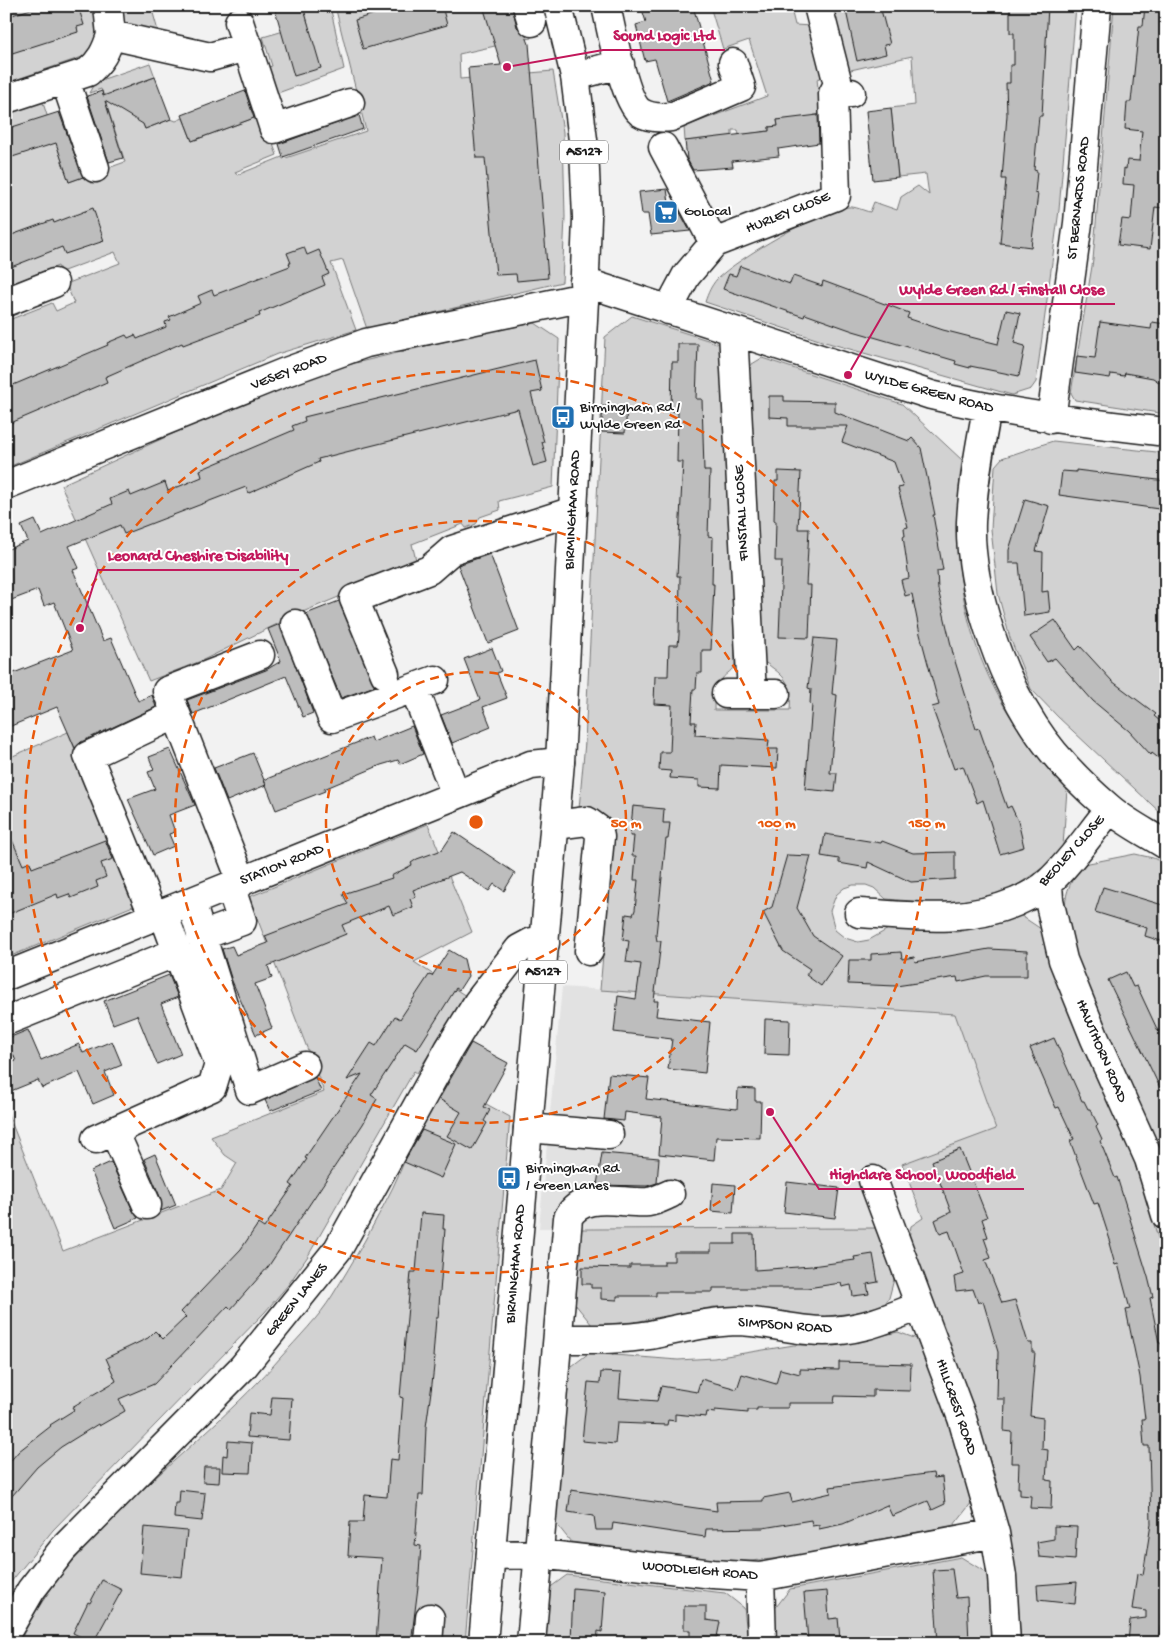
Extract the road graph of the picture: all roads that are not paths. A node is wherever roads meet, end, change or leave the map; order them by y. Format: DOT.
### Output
graph roads {
  1 [pos="108,6"];
  2 [pos="558,6"];
  3 [pos="606,6"];
  4 [pos="818,6"];
  5 [pos="1098,6"];
  6 [pos="111,35"];
  7 [pos="733,63"];
  8 [pos="620,64"];
  9 [pos="575,76"];
  10 [pos="65,80"];
  11 [pos="6,99"];
  12 [pos="350,103"];
  13 [pos="663,146"];
  14 [pos="95,168"];
  15 [pos="714,243"];
  16 [pos="54,283"];
  17 [pos="584,291"];
  18 [pos="6,302"];
  19 [pos="668,310"];
  20 [pos="733,331"];
  21 [pos="987,409"];
  22 [pos="1051,419"];
  23 [pos="1166,432"];
  24 [pos="6,486"];
  25 [pos="573,511"];
  26 [pos="295,624"];
  27 [pos="260,655"];
  28 [pos="384,674"];
  29 [pos="751,694"];
  30 [pos="162,721"];
  31 [pos="560,762"];
  32 [pos="456,795"];
  33 [pos="1110,809"];
  34 [pos="555,825"];
  35 [pos="1166,845"];
  36 [pos="1048,883"];
  37 [pos="236,884"];
  38 [pos="191,902"];
  39 [pos="858,913"];
  40 [pos="159,915"];
  41 [pos="201,936"];
  42 [pos="545,942"];
  43 [pos="589,951"];
  44 [pos="177,952"];
  45 [pos="6,976"];
  46 [pos="6,1021"];
  47 [pos="305,1066"];
  48 [pos="528,1128"];
  49 [pos="609,1135"];
  50 [pos="873,1180"];
  51 [pos="670,1194"];
  52 [pos="147,1205"];
  53 [pos="1166,1215"];
  54 [pos="919,1306"];
  55 [pos="559,1339"];
  56 [pos="995,1533"];
  57 [pos="540,1554"];
  58 [pos="492,1555"];
  59 [pos="760,1577"];
  60 [pos="6,1633"];
  61 [pos="483,1643"];
  62 [pos="531,1643"];
  63 [pos="762,1643"];
  64 [pos="1006,1643"];
  1 -- 6 [label="street"];
  2 -- 9 [label="street, BIRMINGHAM ROAD / A5127"];
  3 -- 8 [label="street"];
  4 -- 15 [label="street, HURLEY CLOSE"];
  5 -- 22 [label="street, ST BERNARDS ROAD"];
  6 -- 10 [label="street"];
  6 -- 12 [label="street"];
  7 -- 8 [label="street"];
  8 -- 9 [label="street"];
  9 -- 17 [label="street, BIRMINGHAM ROAD / A5127"];
  10 -- 11 [label="street"];
  10 -- 14 [label="street"];
  13 -- 15 [label="street"];
  15 -- 19 [label="street, HURLEY CLOSE"];
  16 -- 18 [label="street"];
  17 -- 19 [label="street, WYLDE GREEN ROAD"];
  17 -- 24 [label="street, VESEY ROAD"];
  17 -- 25 [label="street, BIRMINGHAM ROAD / A5127"];
  19 -- 20 [label="street, WYLDE GREEN ROAD"];
  20 -- 21 [label="street, WYLDE GREEN ROAD"];
  20 -- 29 [label="street, FINSTALL CLOSE"];
  21 -- 22 [label="street, WYLDE GREEN ROAD"];
  21 -- 33 [label="street"];
  22 -- 23 [label="street, WYLDE GREEN ROAD"];
  25 -- 28 [label="street"];
  25 -- 31 [label="street, BIRMINGHAM ROAD / A5127"];
  26 -- 32 [label="street"];
  27 -- 37 [label="street"];
  30 -- 40 [label="street"];
  31 -- 32 [label="street, STATION ROAD"];
  31 -- 34 [label="street, BIRMINGHAM ROAD / A5127"];
  32 -- 37 [label="street, STATION ROAD"];
  33 -- 35 [label="street"];
  33 -- 36 [label="street, BEOLEY CLOSE"];
  34 -- 42 [label="street, BIRMINGHAM ROAD / A5127"];
  34 -- 43 [label="street"];
  36 -- 39 [label="street, BEOLEY CLOSE"];
  36 -- 53 [label="street, HAWTHORN ROAD"];
  37 -- 38 [label="street, STATION ROAD"];
  37 -- 41 [label="street"];
  38 -- 40 [label="street, STATION ROAD"];
  38 -- 41 [label="street"];
  40 -- 44 [label="street"];
  40 -- 45 [label="street, STATION ROAD"];
  41 -- 47 [label="street"];
  42 -- 48 [label="street, BIRMINGHAM ROAD / A5127"];
  42 -- 60 [label="street, GREEN LANES"];
  44 -- 46 [label="street"];
  44 -- 52 [label="street"];
  48 -- 49 [label="street"];
  48 -- 58 [label="street, BIRMINGHAM ROAD / A5127"];
  50 -- 54 [label="street, HILLCREST ROAD"];
  51 -- 55 [label="street"];
  54 -- 55 [label="street, SIMPSON ROAD"];
  54 -- 56 [label="street, HILLCREST ROAD"];
  55 -- 57 [label="street"];
  56 -- 59 [label="street, WOODLEIGH ROAD"];
  56 -- 64 [label="street, HILLCREST ROAD"];
  57 -- 58 [label="street, WOODLEIGH ROAD"];
  57 -- 59 [label="street, WOODLEIGH ROAD"];
  57 -- 62 [label="street"];
  58 -- 61 [label="street, BIRMINGHAM ROAD / A5127"];
  59 -- 63 [label="street"];
}
